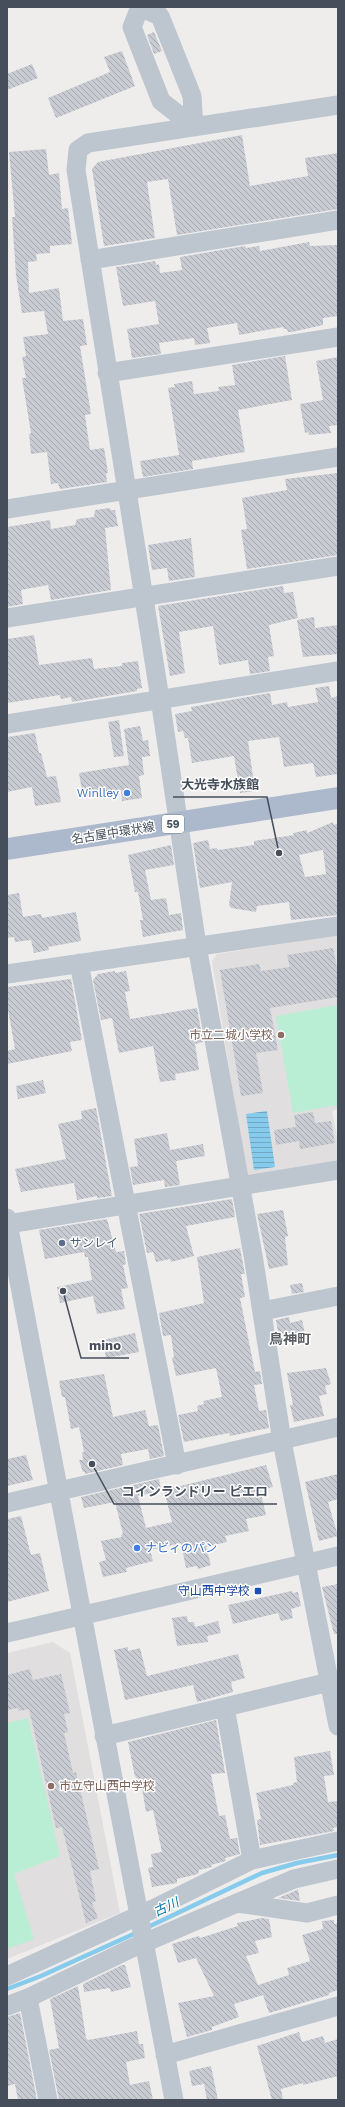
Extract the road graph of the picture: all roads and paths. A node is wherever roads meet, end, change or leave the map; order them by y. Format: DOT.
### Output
graph roads {
  1 [pos="140,7"];
  2 [pos="338,105"];
  3 [pos="194,127"];
  4 [pos="338,220"];
  5 [pos="90,260"];
  6 [pos="338,337"];
  7 [pos="107,373"];
  8 [pos="338,457"];
  9 [pos="126,490"];
  10 [pos="7,509"];
  11 [pos="338,566"];
  12 [pos="144,596"];
  13 [pos="7,618"];
  14 [pos="338,671"];
  15 [pos="160,699"];
  16 [pos="7,724"];
  17 [pos="338,798"];
  18 [pos="179,823"];
  19 [pos="7,849"];
  20 [pos="338,926"];
  21 [pos="197,946"];
  22 [pos="79,963"];
  23 [pos="7,974"];
  24 [pos="338,1170"];
  25 [pos="240,1186"];
  26 [pos="126,1205"];
  27 [pos="8,1221"];
  28 [pos="13,1282"];
  29 [pos="338,1296"];
  30 [pos="262,1311"];
  31 [pos="338,1427"];
  32 [pos="282,1441"];
  33 [pos="178,1465"];
  34 [pos="58,1491"];
  35 [pos="7,1503"];
  36 [pos="338,1556"];
  37 [pos="306,1564"];
  38 [pos="81,1616"];
  39 [pos="7,1633"];
  40 [pos="334,1681"];
  41 [pos="225,1707"];
  42 [pos="338,1726"];
  43 [pos="104,1736"];
  44 [pos="338,1841"];
  45 [pos="252,1860"];
  46 [pos="338,1869"];
  47 [pos="238,1903"];
  48 [pos="338,1905"];
  49 [pos="139,1918"];
  50 [pos="143,1941"];
  51 [pos="7,1976"];
  52 [pos="28,1998"];
  53 [pos="7,2006"];
  54 [pos="338,2006"];
  55 [pos="165,2055"];
  56 [pos="48,2100"];
  57 [pos="174,2100"];
  1 -- 3 [label="street"];
  1 -- 3 [label="street"];
  2 -- 3 [label="street"];
  3 -- 5 [label="street"];
  4 -- 5 [label="street"];
  5 -- 7 [label="street"];
  6 -- 7 [label="street"];
  7 -- 9 [label="street"];
  8 -- 9 [label="street"];
  9 -- 10 [label="street"];
  9 -- 12 [label="street"];
  11 -- 12 [label="street"];
  12 -- 13 [label="street"];
  12 -- 15 [label="street"];
  14 -- 15 [label="street"];
  15 -- 16 [label="street"];
  15 -- 18 [label="street"];
  17 -- 18 [label="main road, 名古屋中環状線 / 59"];
  18 -- 19 [label="main road, 名古屋中環状線 / 59"];
  18 -- 21 [label="street"];
  20 -- 21 [label="street"];
  21 -- 22 [label="street"];
  21 -- 25 [label="street"];
  22 -- 23 [label="street"];
  22 -- 26 [label="street"];
  24 -- 25 [label="street"];
  25 -- 26 [label="street"];
  25 -- 30 [label="street"];
  26 -- 27 [label="street"];
  26 -- 33 [label="street"];
  27 -- 28 [label="street"];
  28 -- 34 [label="street"];
  29 -- 30 [label="street"];
  30 -- 32 [label="street"];
  31 -- 32 [label="street"];
  32 -- 33 [label="street"];
  32 -- 37 [label="street"];
  33 -- 34 [label="street"];
  34 -- 35 [label="street"];
  34 -- 38 [label="street"];
  36 -- 37 [label="street"];
  37 -- 38 [label="street"];
  37 -- 40 [label="street"];
  38 -- 39 [label="street"];
  38 -- 43 [label="street"];
  40 -- 41 [label="street"];
  40 -- 42 [label="street"];
  41 -- 43 [label="street"];
  41 -- 45 [label="street"];
  43 -- 49 [label="street"];
  44 -- 45 [label="street"];
  45 -- 49 [label="street"];
  46 -- 47 [label="street"];
  47 -- 48 [label="street"];
  47 -- 50 [label="street"];
  49 -- 50 [label="street"];
  49 -- 51 [label="street"];
  50 -- 52 [label="street"];
  50 -- 55 [label="street"];
  52 -- 53 [label="street"];
  52 -- 56 [label="street"];
  54 -- 55 [label="street"];
  55 -- 57 [label="street"];
}
